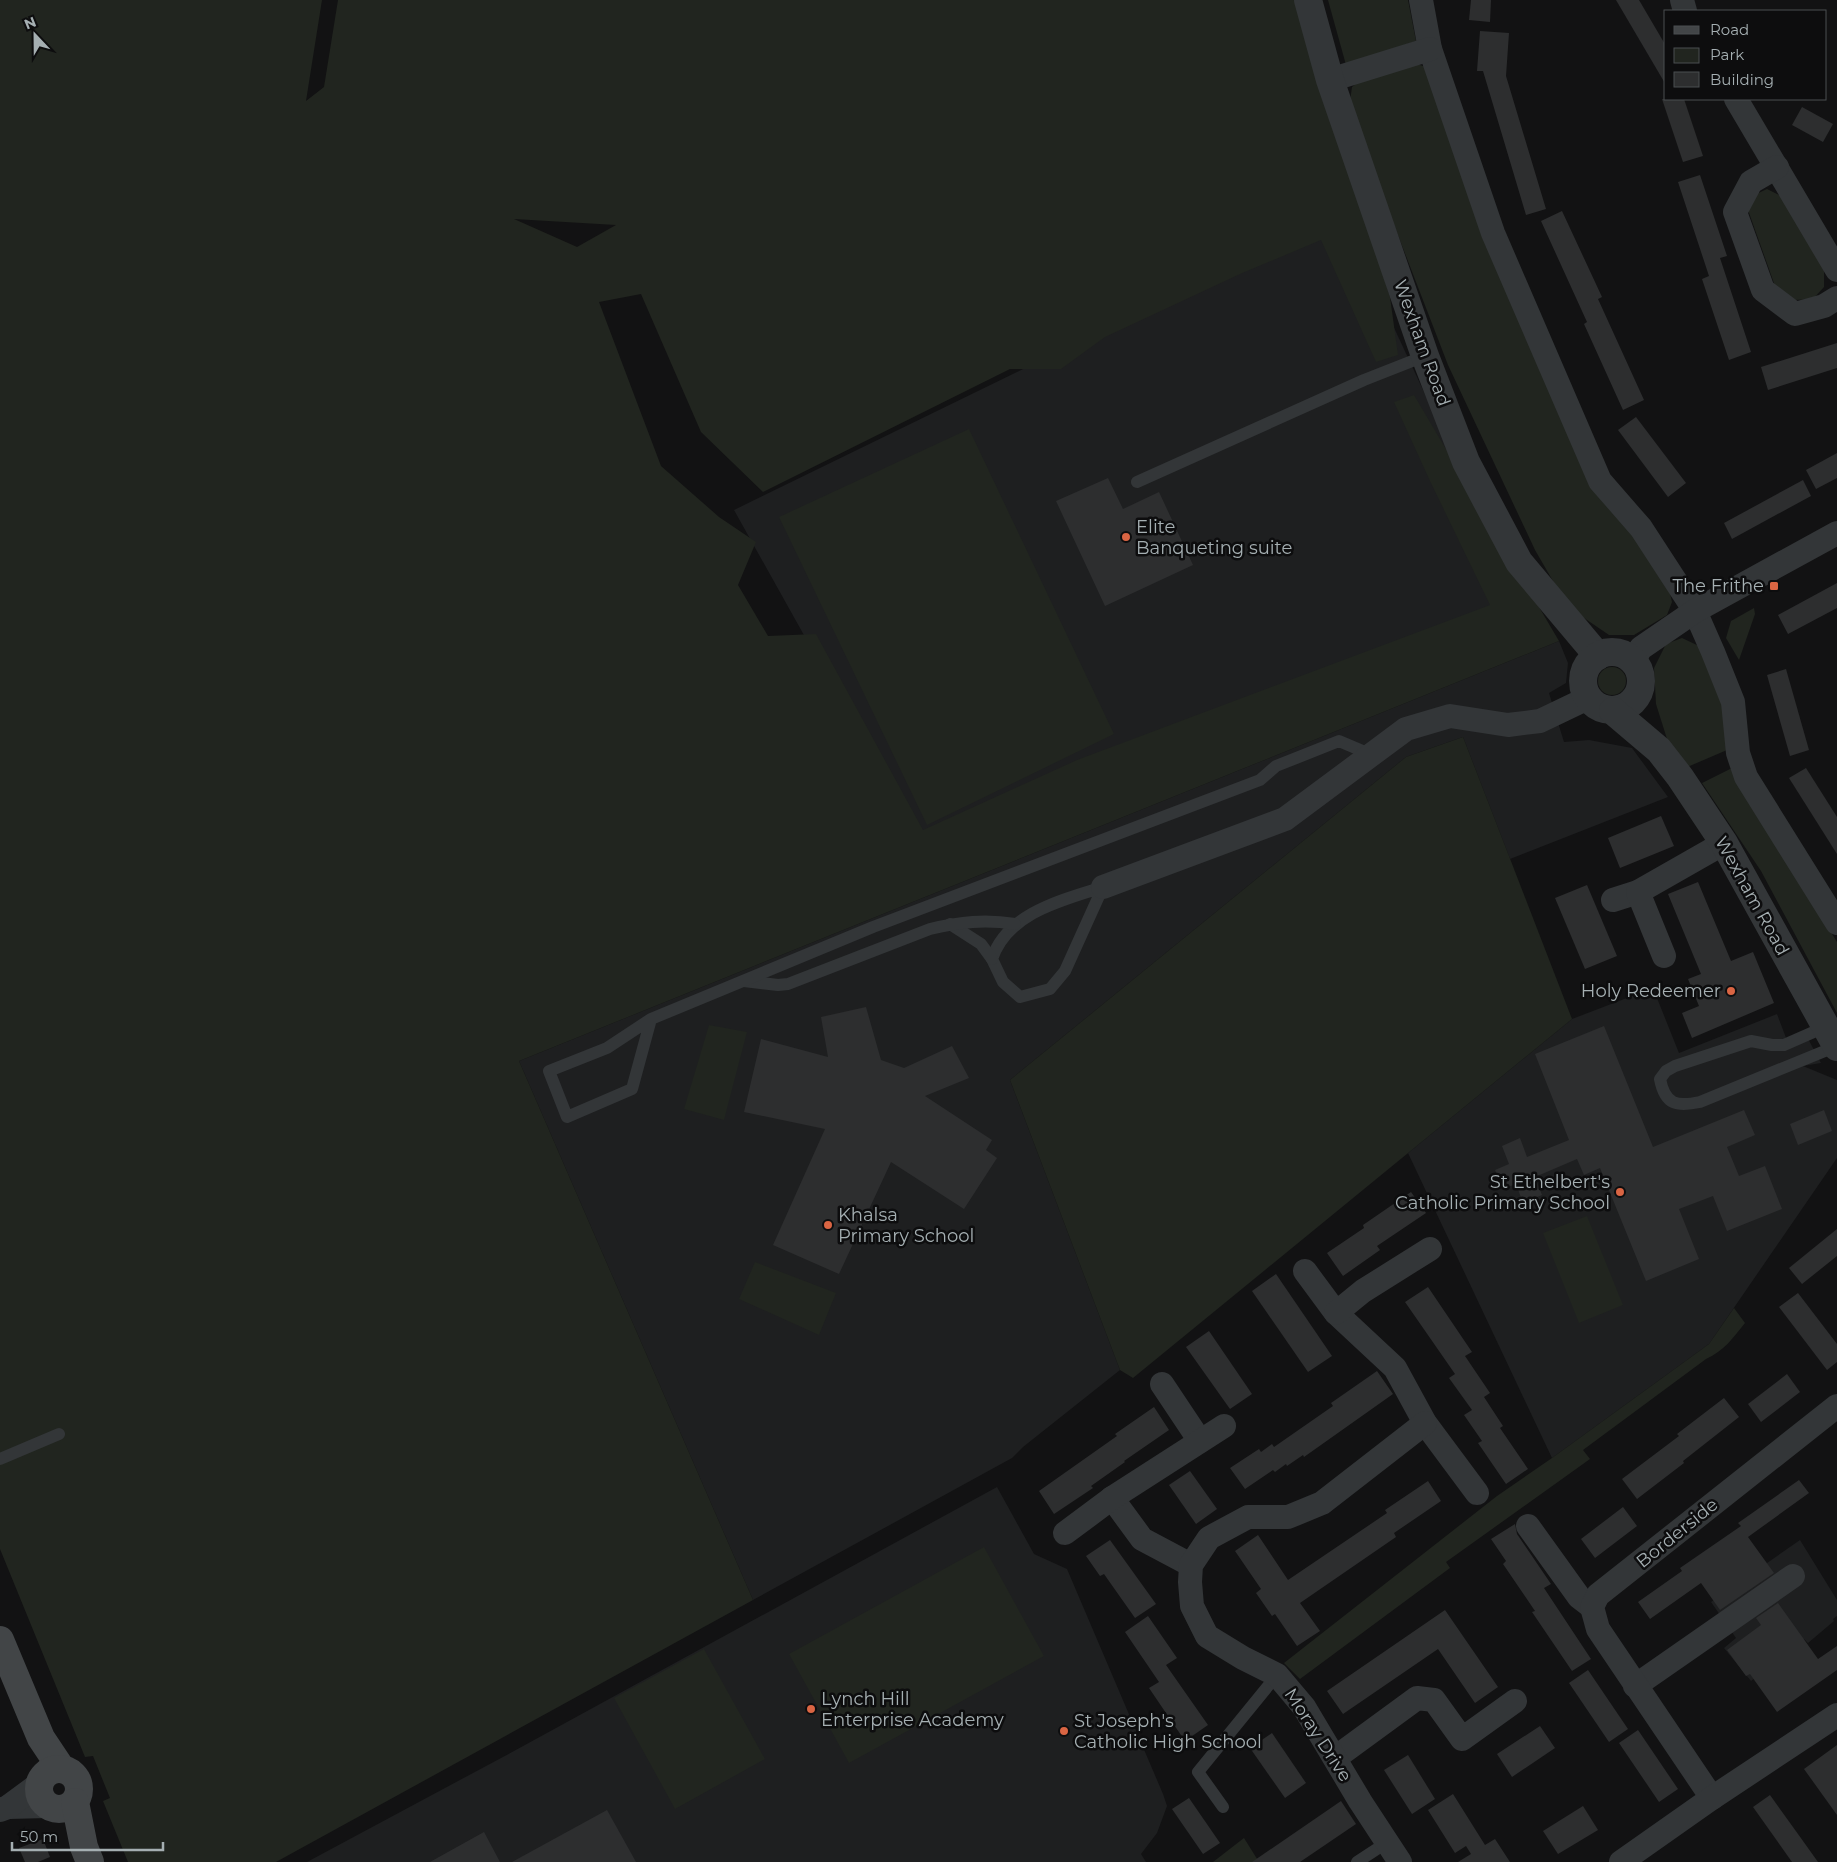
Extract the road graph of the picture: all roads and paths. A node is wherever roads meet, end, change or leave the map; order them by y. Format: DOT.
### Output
graph roads {
  1 [pos="1308,0"];
  2 [pos="1421,0"];
  3 [pos="1430,49"];
  4 [pos="1330,80"];
  5 [pos="1737,100"];
  6 [pos="1777,166"];
  7 [pos="1830,246"];
  8 [pos="1837,270"];
  9 [pos="1837,298"];
  10 [pos="1425,356"];
  11 [pos="1138,482"];
  12 [pos="1837,533"];
  13 [pos="1695,611"];
  14 [pos="1598,656"];
  15 [pos="1633,660"];
  16 [pos="1641,687"];
  17 [pos="1588,698"];
  18 [pos="1613,711"];
  19 [pos="1660,750"];
  20 [pos="1372,755"];
  21 [pos="1724,843"];
  22 [pos="1103,887"];
  23 [pos="1638,892"];
  24 [pos="1613,900"];
  25 [pos="1837,923"];
  26 [pos="950,924"];
  27 [pos="1015,924"];
  28 [pos="1664,956"];
  29 [pos="992,959"];
  30 [pos="743,981"];
  31 [pos="651,1019"];
  32 [pos="1833,1040"];
  33 [pos="1430,1249"];
  34 [pos="1306,1271"];
  35 [pos="1336,1313"];
  36 [pos="1162,1384"];
  37 [pos="1837,1406"];
  38 [pos="1425,1423"];
  39 [pos="1224,1426"];
  40 [pos="59,1434"];
  41 [pos="1200,1441"];
  42 [pos="0,1459"];
  43 [pos="1477,1493"];
  44 [pos="1112,1498"];
  45 [pos="1528,1526"];
  46 [pos="1065,1533"];
  47 [pos="1191,1565"];
  48 [pos="1793,1576"];
  49 [pos="1592,1607"];
  50 [pos="0,1640"];
  51 [pos="1277,1675"];
  52 [pos="1635,1686"];
  53 [pos="1515,1701"];
  54 [pos="1837,1715"];
  55 [pos="1335,1758"];
  56 [pos="54,1791"];
  57 [pos="1712,1798"];
  58 [pos="1223,1807"];
  59 [pos="4,1809"];
  60 [pos="1386,1843"];
  61 [pos="87,1854"];
  62 [pos="1358,1862"];
  63 [pos="1400,1862"];
  64 [pos="1621,1862"];
  1 -- 4 [label="street, Wexham Road"];
  2 -- 3 [label="street"];
  3 -- 4 [label="street"];
  3 -- 13 [label="street"];
  4 -- 10 [label="street, Wexham Road"];
  5 -- 6 [label="street"];
  6 -- 7 [label="street"];
  6 -- 9 [label="street"];
  7 -- 8 [label="street"];
  10 -- 11 [label="lane"];
  10 -- 14 [label="street, Wexham Road"];
  12 -- 13 [label="street"];
  13 -- 15 [label="street"];
  13 -- 25 [label="street"];
  14 -- 15 [label="street"];
  14 -- 17 [label="street"];
  15 -- 16 [label="street"];
  16 -- 18 [label="street"];
  16 -- 19 [label="street, Wexham Road"];
  17 -- 18 [label="street"];
  17 -- 20 [label="street"];
  18 -- 19 [label="street, Wexham Road"];
  19 -- 21 [label="street, Wexham Road"];
  20 -- 22 [label="street"];
  20 -- 30 [label="lane"];
  21 -- 23 [label="street"];
  21 -- 32 [label="street, Wexham Road"];
  22 -- 27 [label="lane"];
  22 -- 29 [label="lane"];
  23 -- 24 [label="street"];
  23 -- 28 [label="street"];
  26 -- 27 [label="lane"];
  26 -- 29 [label="lane"];
  26 -- 30 [label="lane"];
  27 -- 29 [label="lane"];
  30 -- 31 [label="lane"];
  31 -- 31 [label="lane"];
  32 -- 32 [label="lane"];
  33 -- 35 [label="street"];
  34 -- 35 [label="street"];
  35 -- 38 [label="street"];
  36 -- 41 [label="street"];
  37 -- 49 [label="street, Borderside"];
  38 -- 43 [label="street"];
  38 -- 47 [label="street"];
  39 -- 41 [label="street"];
  40 -- 42 [label="lane"];
  41 -- 44 [label="street"];
  44 -- 46 [label="street"];
  44 -- 47 [label="street"];
  45 -- 49 [label="street"];
  47 -- 51 [label="street, Moray Drive"];
  48 -- 52 [label="street"];
  49 -- 52 [label="street"];
  50 -- 56 [label="main road"];
  51 -- 55 [label="street, Moray Drive"];
  51 -- 58 [label="lane"];
  52 -- 57 [label="street"];
  53 -- 55 [label="street"];
  54 -- 57 [label="street"];
  55 -- 60 [label="street, Moray Drive"];
  56 -- 59 [label="street"];
  56 -- 61 [label="main road"];
  57 -- 64 [label="street"];
  60 -- 62 [label="lane"];
  60 -- 63 [label="street, Moray Drive"];
}
